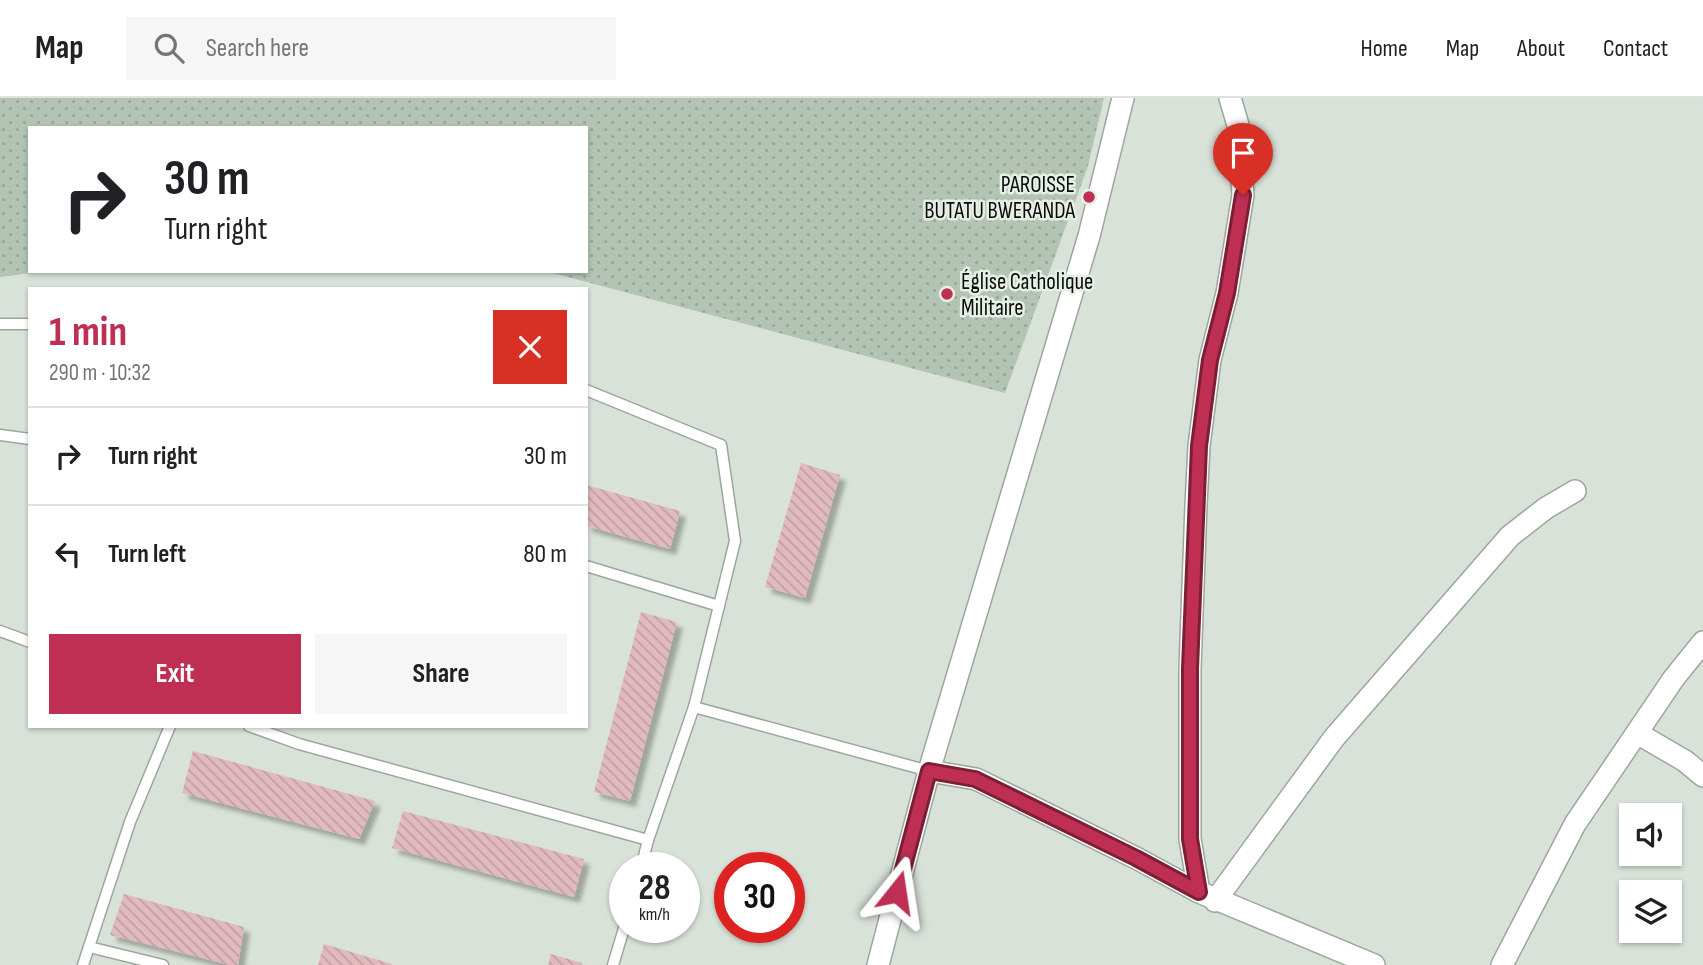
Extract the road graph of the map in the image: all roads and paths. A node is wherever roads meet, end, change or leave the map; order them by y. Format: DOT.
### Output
graph roads {
  1 [pos="1123,98"];
  2 [pos="1230,98"];
  3 [pos="0,324"];
  4 [pos="28,324"];
  5 [pos="588,391"];
  6 [pos="0,435"];
  7 [pos="28,439"];
  8 [pos="1575,491"];
  9 [pos="588,567"];
  10 [pos="719,606"];
  11 [pos="0,631"];
  12 [pos="28,641"];
  13 [pos="1703,642"];
  14 [pos="694,707"];
  15 [pos="169,728"];
  16 [pos="255,728"];
  17 [pos="1637,733"];
  18 [pos="929,771"];
  19 [pos="1703,776"];
  20 [pos="648,840"];
  21 [pos="645,852"];
  22 [pos="1207,897"];
  23 [pos="620,943"];
  24 [pos="89,947"];
  25 [pos="83,965"];
  26 [pos="163,965"];
  27 [pos="614,965"];
  28 [pos="877,965"];
  29 [pos="1374,965"];
  30 [pos="1502,965"];
  1 -- 18 [label="street"];
  2 -- 22 [label="street"];
  3 -- 4 [label="lane"];
  5 -- 10 [label="lane"];
  6 -- 7 [label="lane"];
  8 -- 22 [label="street"];
  9 -- 10 [label="lane"];
  10 -- 14 [label="lane"];
  11 -- 12 [label="lane"];
  13 -- 17 [label="street"];
  14 -- 18 [label="lane"];
  14 -- 20 [label="lane"];
  15 -- 24 [label="lane"];
  16 -- 20 [label="lane"];
  17 -- 19 [label="street"];
  17 -- 30 [label="street"];
  18 -- 22 [label="street"];
  18 -- 28 [label="street"];
  20 -- 21 [label="lane"];
  22 -- 29 [label="street"];
  23 -- 27 [label="lane"];
  24 -- 25 [label="lane"];
  24 -- 26 [label="lane"];
}
